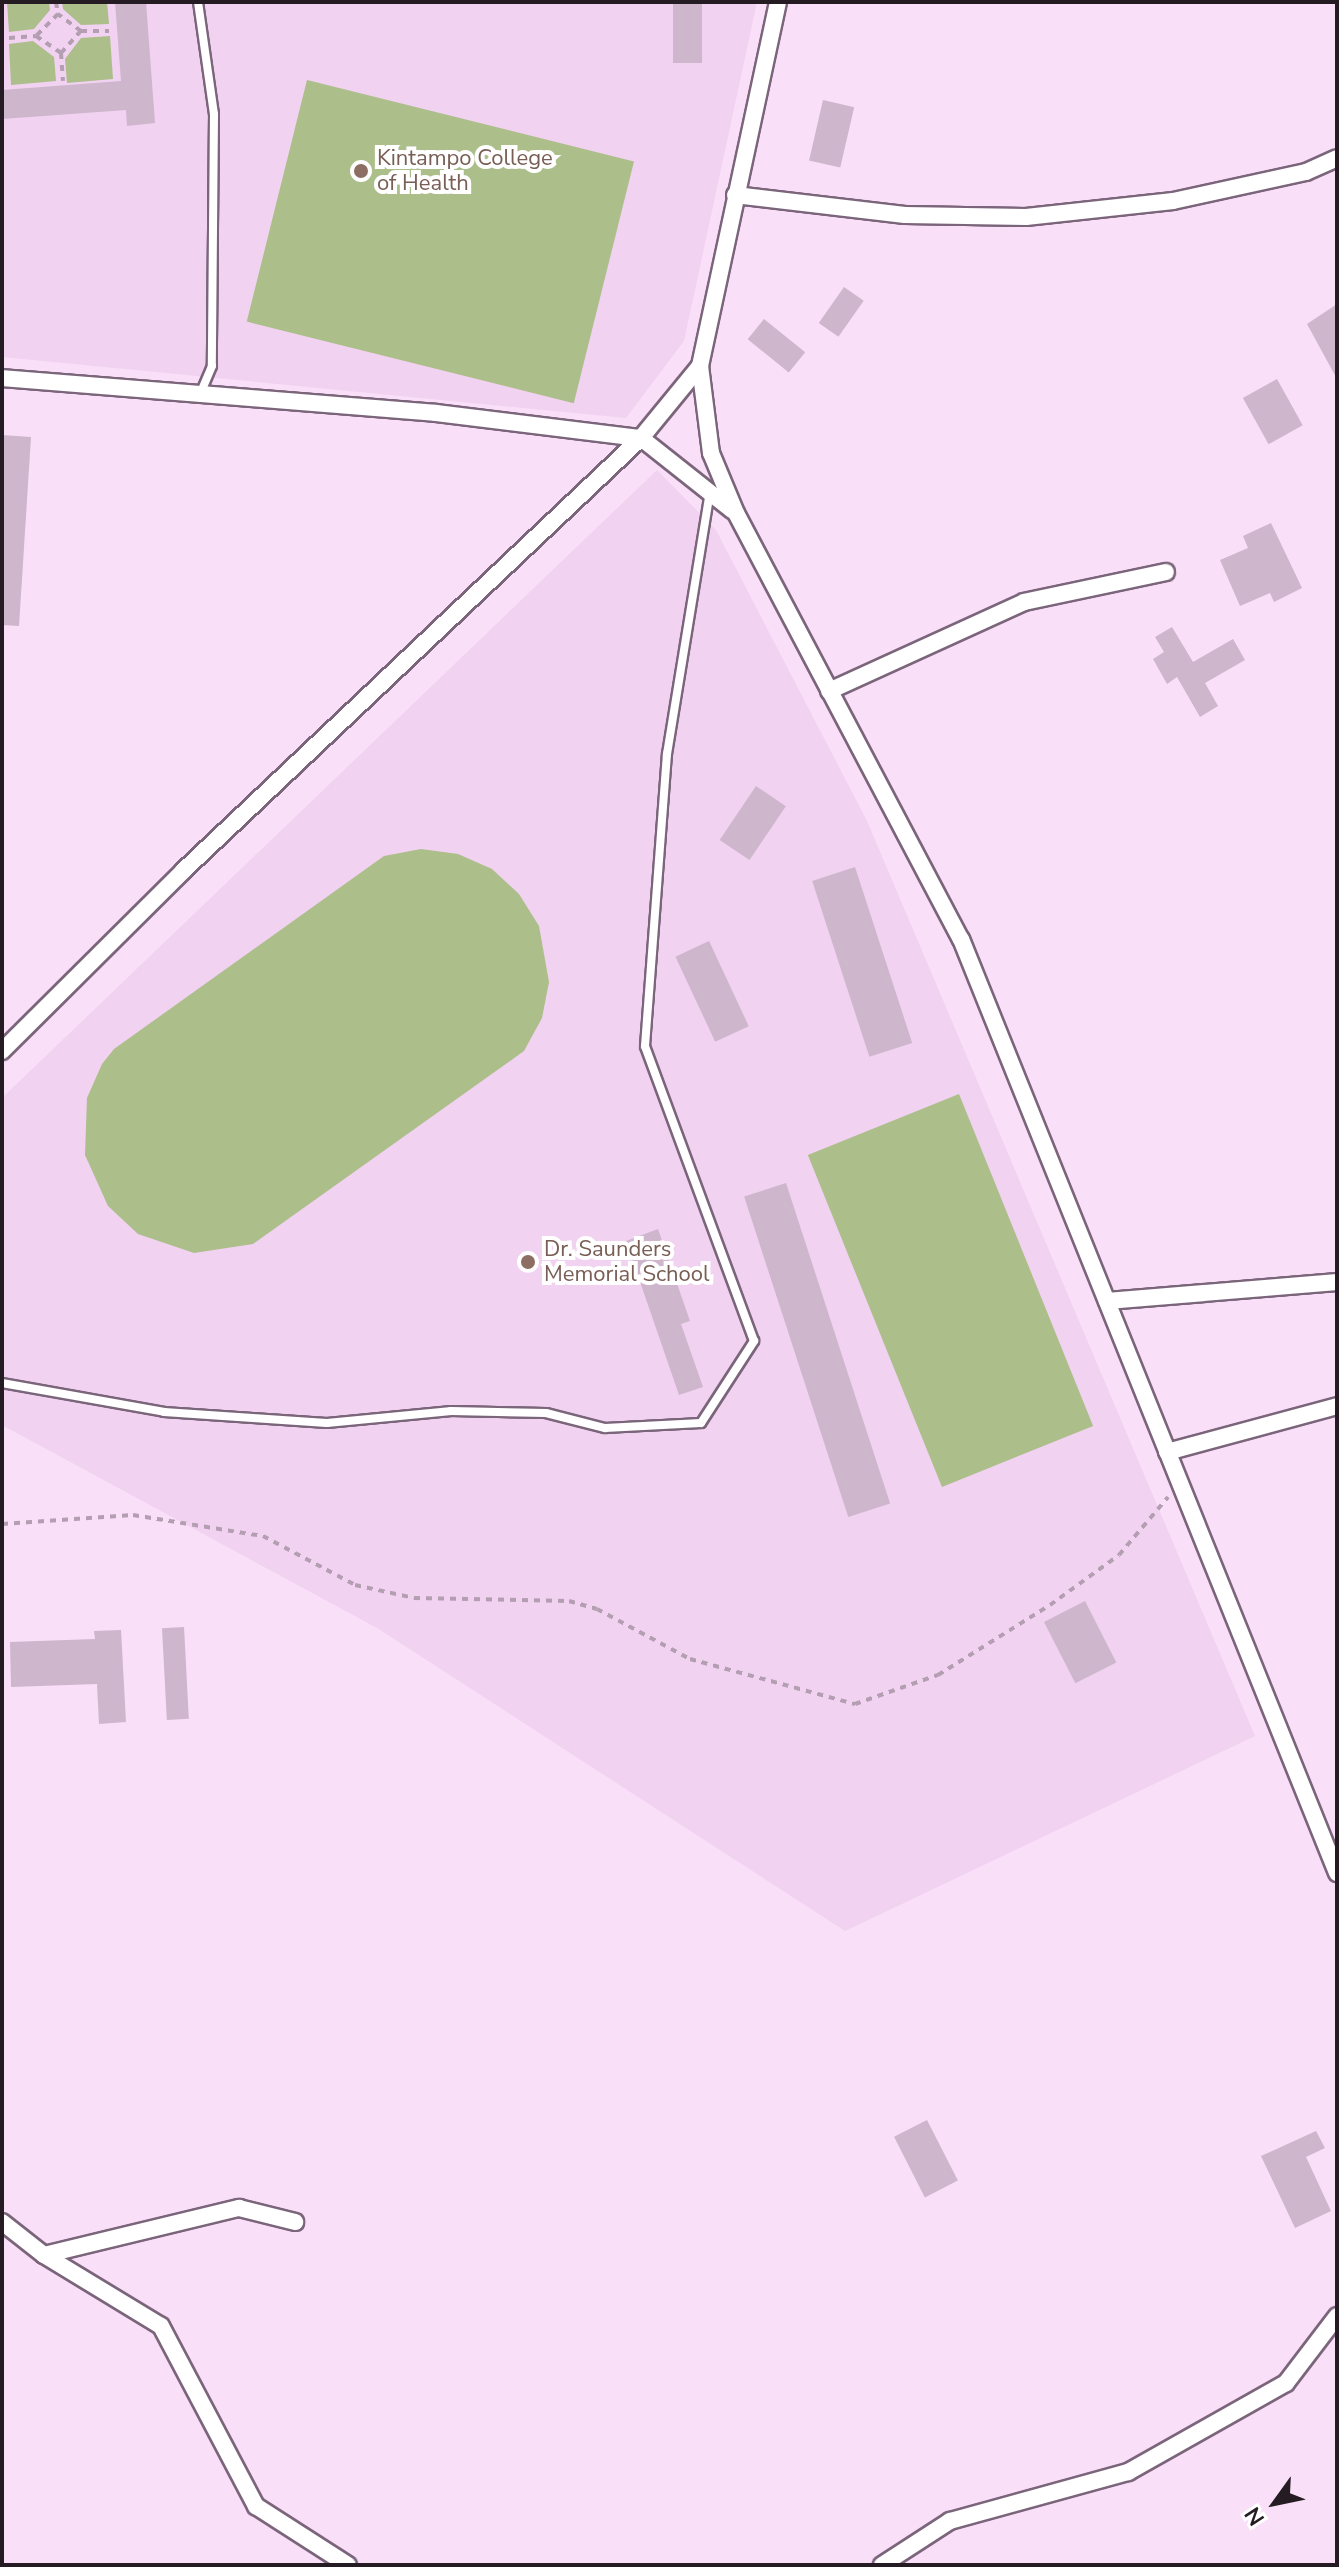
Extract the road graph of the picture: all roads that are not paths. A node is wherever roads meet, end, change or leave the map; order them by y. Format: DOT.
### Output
graph roads {
  1 [pos="198,2"];
  2 [pos="778,2"];
  3 [pos="1337,158"];
  4 [pos="735,195"];
  5 [pos="700,366"];
  6 [pos="2,378"];
  7 [pos="199,397"];
  8 [pos="641,438"];
  9 [pos="710,492"];
  10 [pos="736,513"];
  11 [pos="1166,572"];
  12 [pos="829,691"];
  13 [pos="2,1051"];
  14 [pos="1337,1282"];
  15 [pos="1107,1301"];
  16 [pos="2,1383"];
  17 [pos="1337,1406"];
  18 [pos="1167,1452"];
  19 [pos="1337,1873"];
  20 [pos="2,2222"];
  21 [pos="295,2222"];
  22 [pos="44,2255"];
  23 [pos="1337,2316"];
  24 [pos="348,2565"];
  25 [pos="882,2565"];
  1 -- 7 [label="lane"];
  2 -- 4 [label="street"];
  3 -- 4 [label="street"];
  4 -- 5 [label="street"];
  5 -- 8 [label="street"];
  5 -- 10 [label="street"];
  6 -- 7 [label="street"];
  7 -- 8 [label="street"];
  8 -- 9 [label="street"];
  8 -- 13 [label="street"];
  9 -- 10 [label="street"];
  9 -- 16 [label="lane"];
  10 -- 12 [label="street"];
  11 -- 12 [label="street"];
  12 -- 15 [label="street"];
  14 -- 15 [label="street"];
  15 -- 18 [label="street"];
  17 -- 18 [label="street"];
  18 -- 19 [label="street"];
  20 -- 22 [label="street"];
  21 -- 22 [label="street"];
  22 -- 24 [label="street"];
  23 -- 25 [label="street"];
}
